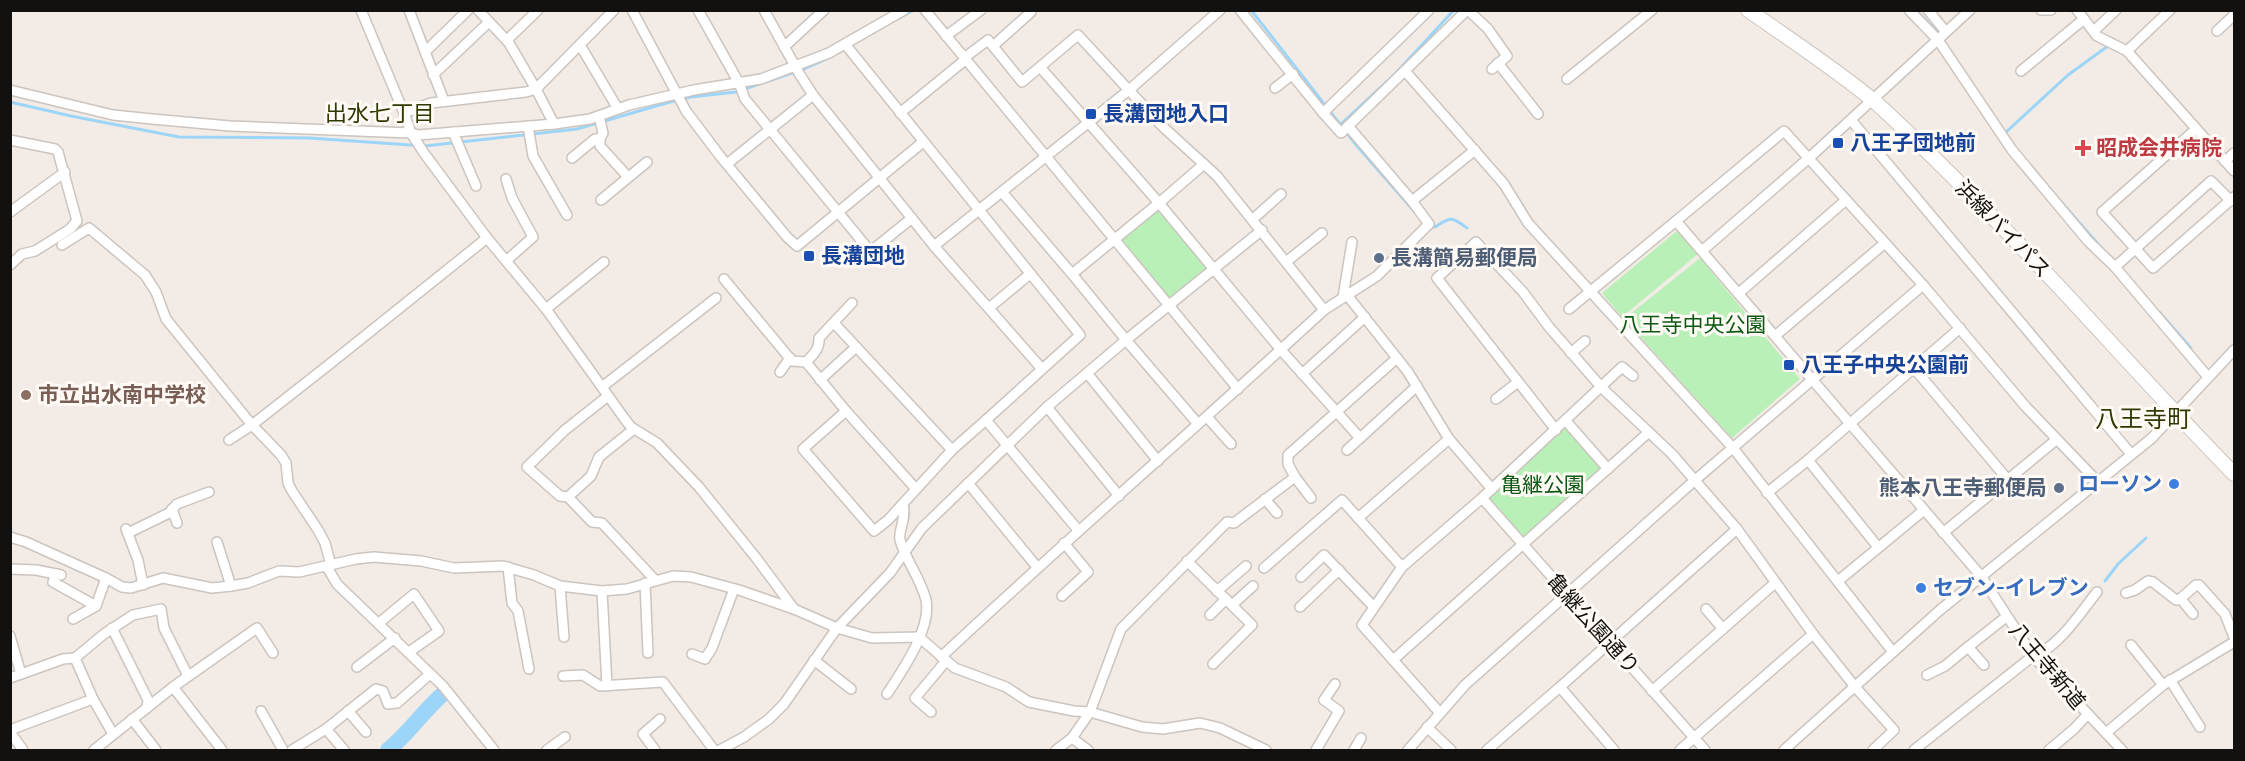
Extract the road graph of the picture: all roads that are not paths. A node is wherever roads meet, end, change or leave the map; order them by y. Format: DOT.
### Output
graph roads {
  1 [pos="361,10"];
  2 [pos="409,10"];
  3 [pos="468,10"];
  4 [pos="478,10"];
  5 [pos="538,10"];
  6 [pos="614,10"];
  7 [pos="632,10"];
  8 [pos="698,10"];
  9 [pos="764,10"];
  10 [pos="824,10"];
  11 [pos="904,10"];
  12 [pos="925,10"];
  13 [pos="981,10"];
  14 [pos="1220,10"];
  15 [pos="1240,10"];
  16 [pos="1429,10"];
  17 [pos="1468,10"];
  18 [pos="1652,10"];
  19 [pos="1748,10"];
  20 [pos="1909,10"];
  21 [pos="1928,10"];
  22 [pos="1970,10"];
  23 [pos="2041,10"];
  24 [pos="2050,10"];
  25 [pos="2078,10"];
  26 [pos="2116,10"];
  27 [pos="2170,10"];
  28 [pos="1031,12"];
  29 [pos="2084,20"];
  30 [pos="2233,21"];
  31 [pos="489,22"];
  32 [pos="2094,31"];
  33 [pos="2217,31"];
  34 [pos="1946,32"];
  35 [pos="946,36"];
  36 [pos="507,40"];
  37 [pos="1938,40"];
  38 [pos="580,45"];
  39 [pos="846,46"];
  40 [pos="993,46"];
  41 [pos="784,47"];
  42 [pos="2127,51"];
  43 [pos="425,52"];
  44 [pos="964,59"];
  45 [pos="1040,67"];
  46 [pos="797,69"];
  47 [pos="1406,70"];
  48 [pos="2021,71"];
  49 [pos="1293,74"];
  50 [pos="433,75"];
  51 [pos="1567,79"];
  52 [pos="739,84"];
  53 [pos="1275,88"];
  54 [pos="536,89"];
  55 [pos="10,90"];
  56 [pos="1129,90"];
  57 [pos="678,95"];
  58 [pos="813,95"];
  59 [pos="444,101"];
  60 [pos="1873,101"];
  61 [pos="618,109"];
  62 [pos="404,113"];
  63 [pos="900,113"];
  64 [pos="1323,113"];
  65 [pos="1538,114"];
  66 [pos="599,116"];
  67 [pos="1851,120"];
  68 [pos="1088,123"];
  69 [pos="554,124"];
  70 [pos="528,126"];
  71 [pos="1348,126"];
  72 [pos="770,128"];
  73 [pos="2196,129"];
  74 [pos="453,132"];
  75 [pos="411,133"];
  76 [pos="600,139"];
  77 [pos="10,140"];
  78 [pos="923,142"];
  79 [pos="1474,150"];
  80 [pos="2235,153"];
  81 [pos="572,158"];
  82 [pos="1046,158"];
  83 [pos="1809,158"];
  84 [pos="2225,161"];
  85 [pos="647,162"];
  86 [pos="727,164"];
  87 [pos="1204,164"];
  88 [pos="2235,171"];
  89 [pos="64,172"];
  90 [pos="628,177"];
  91 [pos="880,177"];
  92 [pos="506,179"];
  93 [pos="476,186"];
  94 [pos="1002,192"];
  95 [pos="1281,194"];
  96 [pos="2233,199"];
  97 [pos="601,200"];
  98 [pos="1846,200"];
  99 [pos="1412,201"];
  100 [pos="1159,203"];
  101 [pos="978,210"];
  102 [pos="10,212"];
  103 [pos="839,213"];
  104 [pos="567,215"];
  105 [pos="912,218"];
  106 [pos="1252,219"];
  107 [pos="1677,221"];
  108 [pos="1262,230"];
  109 [pos="1322,233"];
  110 [pos="487,238"];
  111 [pos="1114,240"];
  112 [pos="1352,242"];
  113 [pos="1885,243"];
  114 [pos="62,244"];
  115 [pos="933,246"];
  116 [pos="2135,248"];
  117 [pos="1703,250"];
  118 [pos="506,261"];
  119 [pos="604,262"];
  120 [pos="1286,262"];
  121 [pos="10,265"];
  122 [pos="2115,267"];
  123 [pos="1214,268"];
  124 [pos="1030,274"];
  125 [pos="1072,274"];
  126 [pos="724,279"];
  127 [pos="1923,285"];
  128 [pos="1592,291"];
  129 [pos="1739,293"];
  130 [pos="1345,296"];
  131 [pos="716,298"];
  132 [pos="852,303"];
  133 [pos="1168,306"];
  134 [pos="989,308"];
  135 [pos="546,309"];
  136 [pos="1569,309"];
  137 [pos="1324,310"];
  138 [pos="1365,317"];
  139 [pos="834,323"];
  140 [pos="1960,327"];
  141 [pos="1775,336"];
  142 [pos="1126,340"];
  143 [pos="1585,341"];
  144 [pos="855,348"];
  145 [pos="1281,350"];
  146 [pos="2235,350"];
  147 [pos="1571,353"];
  148 [pos="790,358"];
  149 [pos="1397,358"];
  150 [pos="806,362"];
  151 [pos="1914,368"];
  152 [pos="1042,369"];
  153 [pos="780,372"];
  154 [pos="1087,374"];
  155 [pos="1302,374"];
  156 [pos="1633,376"];
  157 [pos="2208,377"];
  158 [pos="1812,379"];
  159 [pos="820,380"];
  160 [pos="1518,382"];
  161 [pos="1417,386"];
  162 [pos="1602,388"];
  163 [pos="1238,389"];
  164 [pos="605,392"];
  165 [pos="1496,399"];
  166 [pos="1047,407"];
  167 [pos="846,411"];
  168 [pos="1336,413"];
  169 [pos="2176,414"];
  170 [pos="1207,417"];
  171 [pos="986,420"];
  172 [pos="1566,421"];
  173 [pos="1849,422"];
  174 [pos="1198,424"];
  175 [pos="252,425"];
  176 [pos="634,429"];
  177 [pos="1556,430"];
  178 [pos="1649,432"];
  179 [pos="1360,438"];
  180 [pos="1449,439"];
  181 [pos="229,440"];
  182 [pos="2056,440"];
  183 [pos="1231,444"];
  184 [pos="1008,445"];
  185 [pos="1732,448"];
  186 [pos="952,450"];
  187 [pos="1347,450"];
  188 [pos="2131,454"];
  189 [pos="1808,460"];
  190 [pos="1158,461"];
  191 [pos="1608,469"];
  192 [pos="2235,474"];
  193 [pos="1295,477"];
  194 [pos="2008,480"];
  195 [pos="1694,481"];
  196 [pos="2097,482"];
  197 [pos="968,483"];
  198 [pos="916,489"];
  199 [pos="1492,489"];
  200 [pos="209,492"];
  201 [pos="1767,493"];
  202 [pos="1119,496"];
  203 [pos="568,497"];
  204 [pos="1311,498"];
  205 [pos="1482,498"];
  206 [pos="1266,499"];
  207 [pos="903,504"];
  208 [pos="172,509"];
  209 [pos="1924,510"];
  210 [pos="1277,513"];
  211 [pos="1358,518"];
  212 [pos="177,523"];
  213 [pos="1737,529"];
  214 [pos="1078,530"];
  215 [pos="1943,532"];
  216 [pos="10,537"];
  217 [pos="217,542"];
  218 [pos="1064,543"];
  219 [pos="1523,545"];
  220 [pos="1878,547"];
  221 [pos="905,552"];
  222 [pos="1186,561"];
  223 [pos="329,566"];
  224 [pos="1246,566"];
  225 [pos="508,567"];
  226 [pos="1037,567"];
  227 [pos="1402,567"];
  228 [pos="1264,568"];
  229 [pos="10,569"];
  230 [pos="1339,570"];
  231 [pos="1981,576"];
  232 [pos="1301,577"];
  233 [pos="106,578"];
  234 [pos="650,581"];
  235 [pos="1838,581"];
  236 [pos="1775,584"];
  237 [pos="143,585"];
  238 [pos="231,586"];
  239 [pos="560,586"];
  240 [pos="1253,586"];
  241 [pos="734,589"];
  242 [pos="602,591"];
  243 [pos="1217,591"];
  244 [pos="2097,592"];
  245 [pos="2126,593"];
  246 [pos="1567,595"];
  247 [pos="1062,596"];
  248 [pos="2180,599"];
  249 [pos="1229,602"];
  250 [pos="96,606"];
  251 [pos="1300,607"];
  252 [pos="1374,607"];
  253 [pos="794,609"];
  254 [pos="1706,609"];
  255 [pos="2235,609"];
  256 [pos="2193,614"];
  257 [pos="2225,614"];
  258 [pos="1210,615"];
  259 [pos="2006,617"];
  260 [pos="73,619"];
  261 [pos="379,623"];
  262 [pos="112,628"];
  263 [pos="837,628"];
  264 [pos="1723,629"];
  265 [pos="1813,634"];
  266 [pos="10,636"];
  267 [pos="564,637"];
  268 [pos="920,637"];
  269 [pos="2235,637"];
  270 [pos="395,638"];
  271 [pos="2235,642"];
  272 [pos="1610,643"];
  273 [pos="2131,645"];
  274 [pos="1968,647"];
  275 [pos="273,648"];
  276 [pos="409,652"];
  277 [pos="1893,652"];
  278 [pos="648,653"];
  279 [pos="692,654"];
  280 [pos="2033,656"];
  281 [pos="75,658"];
  282 [pos="943,659"];
  283 [pos="814,660"];
  284 [pos="1393,660"];
  285 [pos="1213,664"];
  286 [pos="1984,665"];
  287 [pos="357,667"];
  288 [pos="529,669"];
  289 [pos="21,674"];
  290 [pos="430,674"];
  291 [pos="1926,675"];
  292 [pos="188,676"];
  293 [pos="563,676"];
  294 [pos="10,678"];
  295 [pos="2166,683"];
  296 [pos="1335,684"];
  297 [pos="607,686"];
  298 [pos="173,687"];
  299 [pos="1560,687"];
  300 [pos="851,688"];
  301 [pos="1856,688"];
  302 [pos="1652,691"];
  303 [pos="887,694"];
  304 [pos="93,699"];
  305 [pos="147,708"];
  306 [pos="261,711"];
  307 [pos="348,711"];
  308 [pos="931,712"];
  309 [pos="1090,712"];
  310 [pos="1440,713"];
  311 [pos="2088,714"];
  312 [pos="660,719"];
  313 [pos="132,720"];
  314 [pos="1427,727"];
  315 [pos="2200,727"];
  316 [pos="326,729"];
  317 [pos="10,731"];
  318 [pos="366,732"];
  319 [pos="2106,733"];
  320 [pos="113,734"];
  321 [pos="565,737"];
  322 [pos="1072,738"];
  323 [pos="1362,738"];
  324 [pos="1694,739"];
  325 [pos="23,750"];
  326 [pos="94,750"];
  327 [pos="156,750"];
  328 [pos="222,750"];
  329 [pos="283,750"];
  330 [pos="292,750"];
  331 [pos="344,750"];
  332 [pos="494,750"];
  333 [pos="547,750"];
  334 [pos="655,750"];
  335 [pos="714,750"];
  336 [pos="720,750"];
  337 [pos="1056,750"];
  338 [pos="1088,750"];
  339 [pos="1266,750"];
  340 [pos="1316,750"];
  341 [pos="1354,750"];
  342 [pos="1408,750"];
  343 [pos="1451,750"];
  344 [pos="1487,750"];
  345 [pos="1614,750"];
  346 [pos="1680,750"];
  347 [pos="1705,750"];
  348 [pos="1784,750"];
  349 [pos="1873,750"];
  350 [pos="1914,750"];
  351 [pos="2049,750"];
  352 [pos="2122,750"];
  1 -- 62 [label="street"];
  2 -- 43 [label="street"];
  3 -- 43 [label="street"];
  4 -- 31 [label="street"];
  5 -- 36 [label="street"];
  6 -- 38 [label="street"];
  7 -- 57 [label="street"];
  8 -- 52 [label="street"];
  9 -- 41 [label="street"];
  10 -- 41 [label="street"];
  11 -- 39 [label="street"];
  12 -- 35 [label="street"];
  13 -- 35 [label="street"];
  14 -- 56 [label="street"];
  15 -- 49 [label="street"];
  16 -- 64 [label="street"];
  17 -- 47 [label="street"];
  17 -- 65 [label="street"];
  18 -- 51 [label="street"];
  19 -- 60 [label="highway, 浜線バイパス"];
  20 -- 37 [label="street"];
  21 -- 34 [label="street"];
  22 -- 34 [label="street"];
  23 -- 24 [label="street"];
  25 -- 29 [label="street"];
  26 -- 32 [label="street"];
  27 -- 42 [label="street"];
  28 -- 40 [label="street"];
  29 -- 32 [label="street"];
  29 -- 48 [label="street"];
  30 -- 33 [label="street"];
  31 -- 36 [label="street"];
  31 -- 50 [label="street"];
  32 -- 42 [label="street"];
  34 -- 37 [label="street"];
  35 -- 44 [label="street"];
  36 -- 54 [label="street"];
  37 -- 60 [label="street"];
  37 -- 122 [label="street"];
  38 -- 54 [label="street"];
  38 -- 61 [label="street"];
  39 -- 46 [label="street"];
  39 -- 63 [label="street"];
  40 -- 44 [label="street"];
  40 -- 45 [label="street"];
  41 -- 46 [label="street"];
  42 -- 73 [label="street"];
  43 -- 50 [label="street"];
  44 -- 63 [label="street"];
  44 -- 82 [label="street"];
  45 -- 56 [label="street"];
  45 -- 68 [label="street"];
  46 -- 52 [label="street"];
  46 -- 58 [label="street"];
  47 -- 71 [label="street"];
  47 -- 79 [label="street"];
  49 -- 53 [label="street"];
  49 -- 64 [label="street"];
  50 -- 59 [label="street"];
  52 -- 57 [label="street"];
  52 -- 72 [label="street"];
  54 -- 59 [label="street"];
  54 -- 69 [label="street"];
  55 -- 75 [label="street"];
  56 -- 68 [label="street"];
  56 -- 87 [label="street"];
  57 -- 61 [label="street"];
  57 -- 86 [label="street"];
  58 -- 72 [label="street"];
  58 -- 91 [label="street"];
  59 -- 62 [label="street"];
  60 -- 67 [label="street"];
  60 -- 169 [label="highway, 浜線バイパス"];
  61 -- 66 [label="street"];
  62 -- 75 [label="street"];
  63 -- 78 [label="street"];
  64 -- 71 [label="street"];
  66 -- 69 [label="street"];
  66 -- 76 [label="street"];
  67 -- 83 [label="street"];
  67 -- 188 [label="street"];
  68 -- 82 [label="street"];
  68 -- 100 [label="street"];
  69 -- 70 [label="street"];
  70 -- 74 [label="street"];
  70 -- 104 [label="street"];
  71 -- 99 [label="street"];
  72 -- 86 [label="street"];
  72 -- 103 [label="street"];
  73 -- 84 [label="street"];
  73 -- 116 [label="street"];
  74 -- 75 [label="street"];
  74 -- 93 [label="street"];
  75 -- 110 [label="street"];
  76 -- 81 [label="street"];
  76 -- 90 [label="street"];
  77 -- 89 [label="street"];
  78 -- 91 [label="street"];
  78 -- 101 [label="street"];
  79 -- 99 [label="street"];
  79 -- 128 [label="street"];
  80 -- 84 [label="street"];
  82 -- 94 [label="street"];
  82 -- 111 [label="street"];
  83 -- 98 [label="street"];
  83 -- 107 [label="street"];
  83 -- 117 [label="street"];
  84 -- 88 [label="street"];
  85 -- 90 [label="street"];
  86 -- 103 [label="street"];
  87 -- 100 [label="street"];
  87 -- 106 [label="street"];
  89 -- 102 [label="street"];
  89 -- 121 [label="street"];
  90 -- 97 [label="street"];
  91 -- 103 [label="street"];
  91 -- 105 [label="street"];
  92 -- 118 [label="street"];
  94 -- 101 [label="street"];
  94 -- 125 [label="street"];
  95 -- 106 [label="street"];
  96 -- 116 [label="street"];
  96 -- 116 [label="street"];
  98 -- 113 [label="street"];
  98 -- 129 [label="street"];
  99 -- 130 [label="street"];
  100 -- 111 [label="street"];
  100 -- 123 [label="street"];
  101 -- 115 [label="street"];
  101 -- 124 [label="street"];
  103 -- 105 [label="street"];
  105 -- 115 [label="street"];
  106 -- 108 [label="street"];
  107 -- 117 [label="street, 八王寺新道"];
  107 -- 128 [label="street"];
  108 -- 120 [label="street"];
  108 -- 123 [label="street"];
  109 -- 120 [label="street"];
  110 -- 118 [label="street"];
  110 -- 175 [label="street"];
  111 -- 125 [label="street"];
  111 -- 133 [label="street"];
  112 -- 130 [label="street"];
  113 -- 127 [label="street"];
  113 -- 141 [label="street"];
  114 -- 175 [label="street"];
  115 -- 134 [label="street"];
  116 -- 122 [label="street"];
  117 -- 129 [label="street, 八王寺新道"];
  118 -- 135 [label="street"];
  119 -- 135 [label="street"];
  120 -- 137 [label="street"];
  122 -- 157 [label="street"];
  123 -- 133 [label="street"];
  123 -- 145 [label="street"];
  124 -- 134 [label="street"];
  124 -- 152 [label="street"];
  125 -- 142 [label="street"];
  126 -- 148 [label="street"];
  127 -- 140 [label="street"];
  127 -- 158 [label="street"];
  128 -- 136 [label="street"];
  128 -- 185 [label="street"];
  129 -- 141 [label="street, 八王寺新道"];
  130 -- 137 [label="street"];
  130 -- 138 [label="street"];
  131 -- 164 [label="street"];
  132 -- 139 [label="street"];
  133 -- 142 [label="street"];
  133 -- 163 [label="street"];
  134 -- 152 [label="street"];
  135 -- 164 [label="street"];
  137 -- 145 [label="street"];
  138 -- 149 [label="street"];
  138 -- 155 [label="street"];
  139 -- 144 [label="street"];
  139 -- 150 [label="street"];
  140 -- 151 [label="street"];
  140 -- 182 [label="street"];
  141 -- 158 [label="street, 八王寺新道"];
  142 -- 154 [label="street"];
  142 -- 174 [label="street"];
  143 -- 147 [label="street"];
  144 -- 159 [label="street"];
  144 -- 186 [label="street"];
  145 -- 155 [label="street"];
  145 -- 163 [label="street"];
  146 -- 157 [label="street"];
  147 -- 160 [label="street"];
  147 -- 162 [label="street"];
  148 -- 150 [label="street"];
  148 -- 153 [label="street"];
  149 -- 161 [label="street"];
  149 -- 168 [label="street"];
  150 -- 159 [label="street"];
  151 -- 173 [label="street"];
  151 -- 194 [label="street"];
  152 -- 171 [label="street"];
  154 -- 166 [label="street"];
  154 -- 190 [label="street"];
  155 -- 168 [label="street"];
  156 -- 162 [label="street"];
  157 -- 169 [label="street"];
  158 -- 173 [label="street, 八王寺新道"];
  158 -- 185 [label="street"];
  159 -- 167 [label="street"];
  160 -- 165 [label="street"];
  160 -- 177 [label="street"];
  161 -- 179 [label="street"];
  161 -- 180 [label="street"];
  162 -- 172 [label="street"];
  162 -- 178 [label="street"];
  163 -- 170 [label="street"];
  164 -- 176 [label="street"];
  164 -- 203 [label="street"];
  166 -- 184 [label="street"];
  166 -- 202 [label="street"];
  167 -- 198 [label="street"];
  167 -- 207 [label="street"];
  168 -- 179 [label="street"];
  168 -- 193 [label="street"];
  169 -- 188 [label="street"];
  169 -- 192 [label="highway, 浜線バイパス"];
  170 -- 174 [label="street"];
  170 -- 183 [label="street"];
  171 -- 184 [label="street"];
  171 -- 186 [label="street"];
  172 -- 177 [label="street"];
  172 -- 191 [label="street"];
  173 -- 189 [label="street"];
  173 -- 209 [label="street, 八王寺新道"];
  174 -- 190 [label="street"];
  175 -- 181 [label="street"];
  175 -- 223 [label="street"];
  176 -- 203 [label="street"];
  176 -- 253 [label="street"];
  177 -- 199 [label="street"];
  178 -- 191 [label="street"];
  178 -- 195 [label="street"];
  179 -- 187 [label="street"];
  180 -- 199 [label="street"];
  180 -- 211 [label="street"];
  182 -- 194 [label="street"];
  182 -- 196 [label="street"];
  184 -- 197 [label="street"];
  184 -- 214 [label="street"];
  185 -- 195 [label="street"];
  185 -- 201 [label="street"];
  186 -- 198 [label="street"];
  188 -- 196 [label="street"];
  189 -- 201 [label="street"];
  189 -- 220 [label="street"];
  190 -- 202 [label="street"];
  191 -- 219 [label="street"];
  193 -- 204 [label="street"];
  193 -- 206 [label="street"];
  194 -- 215 [label="street"];
  195 -- 213 [label="street"];
  195 -- 246 [label="street"];
  196 -- 231 [label="street"];
  197 -- 221 [label="street"];
  197 -- 226 [label="street"];
  198 -- 207 [label="street"];
  199 -- 205 [label="street"];
  200 -- 208 [label="street"];
  201 -- 235 [label="street"];
  202 -- 214 [label="street"];
  203 -- 234 [label="street"];
  205 -- 219 [label="street, 亀継公園通り"];
  205 -- 227 [label="street"];
  206 -- 210 [label="street"];
  206 -- 222 [label="street"];
  207 -- 221 [label="street"];
  208 -- 212 [label="street"];
  208 -- 237 [label="street"];
  209 -- 215 [label="street, 八王寺新道"];
  209 -- 220 [label="street"];
  211 -- 227 [label="street"];
  211 -- 228 [label="street"];
  213 -- 236 [label="street"];
  213 -- 272 [label="street"];
  214 -- 218 [label="street"];
  215 -- 231 [label="street, 八王寺新道"];
  216 -- 233 [label="street"];
  217 -- 238 [label="street"];
  218 -- 226 [label="street"];
  218 -- 247 [label="street"];
  219 -- 246 [label="street, 亀継公園通り"];
  219 -- 284 [label="street"];
  220 -- 235 [label="street"];
  221 -- 263 [label="street"];
  221 -- 268 [label="street"];
  222 -- 243 [label="street"];
  222 -- 309 [label="street"];
  223 -- 225 [label="street"];
  223 -- 238 [label="street"];
  223 -- 261 [label="street"];
  224 -- 243 [label="street"];
  225 -- 239 [label="street"];
  225 -- 288 [label="street"];
  226 -- 282 [label="street"];
  227 -- 252 [label="street"];
  229 -- 250 [label="street"];
  230 -- 232 [label="street"];
  230 -- 251 [label="street"];
  230 -- 252 [label="street"];
  231 -- 259 [label="street, 八王寺新道"];
  231 -- 277 [label="street"];
  233 -- 237 [label="street"];
  233 -- 250 [label="street"];
  234 -- 241 [label="street"];
  234 -- 242 [label="street"];
  234 -- 278 [label="street"];
  235 -- 277 [label="street"];
  236 -- 264 [label="street"];
  236 -- 265 [label="street"];
  237 -- 238 [label="street"];
  239 -- 242 [label="street"];
  239 -- 267 [label="street"];
  240 -- 249 [label="street"];
  241 -- 253 [label="street"];
  241 -- 279 [label="street"];
  242 -- 297 [label="street"];
  243 -- 249 [label="street"];
  244 -- 280 [label="street"];
  245 -- 248 [label="street"];
  246 -- 272 [label="street, 亀継公園通り"];
  246 -- 310 [label="street"];
  248 -- 256 [label="street"];
  248 -- 257 [label="street"];
  249 -- 258 [label="street"];
  249 -- 285 [label="street"];
  250 -- 260 [label="street"];
  252 -- 284 [label="street"];
  253 -- 263 [label="street"];
  254 -- 264 [label="street"];
  255 -- 257 [label="street"];
  257 -- 269 [label="street"];
  259 -- 274 [label="street"];
  259 -- 280 [label="street, 八王寺新道"];
  261 -- 270 [label="street"];
  261 -- 276 [label="street"];
  262 -- 281 [label="street"];
  262 -- 292 [label="street"];
  262 -- 305 [label="street"];
  263 -- 268 [label="street"];
  263 -- 283 [label="street"];
  264 -- 302 [label="street"];
  265 -- 301 [label="street"];
  265 -- 324 [label="street"];
  266 -- 289 [label="street"];
  268 -- 282 [label="street"];
  268 -- 303 [label="street"];
  270 -- 276 [label="street"];
  270 -- 287 [label="street"];
  271 -- 295 [label="street"];
  272 -- 299 [label="street"];
  272 -- 302 [label="street, 亀継公園通り"];
  273 -- 295 [label="street"];
  274 -- 286 [label="street"];
  274 -- 291 [label="street"];
  275 -- 292 [label="street"];
  276 -- 290 [label="street"];
  277 -- 301 [label="street"];
  280 -- 311 [label="street, 八王寺新道"];
  280 -- 350 [label="street"];
  281 -- 289 [label="street"];
  281 -- 304 [label="street"];
  282 -- 308 [label="street"];
  282 -- 309 [label="street"];
  283 -- 300 [label="street"];
  283 -- 336 [label="street"];
  284 -- 310 [label="street"];
  289 -- 294 [label="street"];
  290 -- 307 [label="street"];
  290 -- 332 [label="street"];
  292 -- 298 [label="street"];
  293 -- 297 [label="street"];
  295 -- 315 [label="street"];
  295 -- 319 [label="street"];
  296 -- 340 [label="street"];
  297 -- 335 [label="street"];
  298 -- 305 [label="street"];
  298 -- 328 [label="street"];
  299 -- 344 [label="street"];
  299 -- 345 [label="street"];
  301 -- 348 [label="street"];
  301 -- 349 [label="street"];
  302 -- 324 [label="street, 亀継公園通り"];
  304 -- 317 [label="street"];
  304 -- 320 [label="street"];
  305 -- 313 [label="street"];
  306 -- 329 [label="street"];
  307 -- 316 [label="street"];
  307 -- 318 [label="street"];
  309 -- 322 [label="street"];
  309 -- 339 [label="street"];
  310 -- 314 [label="street"];
  311 -- 319 [label="street, 八王寺新道"];
  311 -- 351 [label="street"];
  312 -- 334 [label="street"];
  313 -- 320 [label="street"];
  313 -- 327 [label="street"];
  314 -- 342 [label="street"];
  314 -- 343 [label="street"];
  316 -- 330 [label="street"];
  316 -- 331 [label="street"];
  317 -- 325 [label="street"];
  319 -- 352 [label="street, 八王寺新道"];
  320 -- 326 [label="street"];
  321 -- 333 [label="street"];
  322 -- 337 [label="street"];
  322 -- 338 [label="street"];
  323 -- 341 [label="street"];
  324 -- 346 [label="street"];
  324 -- 347 [label="street, 亀継公園通り"];
}
